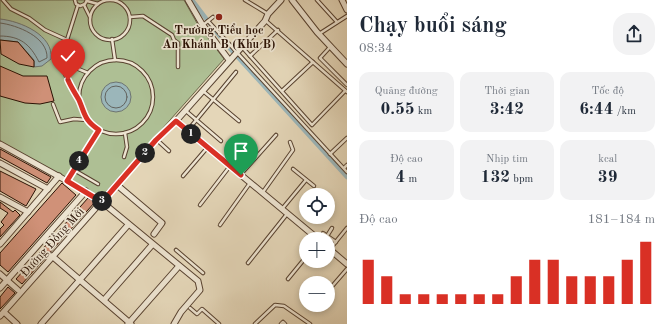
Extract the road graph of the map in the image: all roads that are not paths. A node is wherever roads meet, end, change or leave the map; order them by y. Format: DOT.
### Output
graph roads {
  1 [pos="3,0"];
  2 [pos="75,0"];
  3 [pos="87,0"];
  4 [pos="188,0"];
  5 [pos="245,0"];
  6 [pos="280,0"];
  7 [pos="292,0"];
  8 [pos="317,0"];
  9 [pos="342,0"];
  10 [pos="98,4"];
  11 [pos="78,5"];
  12 [pos="84,5"];
  13 [pos="347,10"];
  14 [pos="268,14"];
  15 [pos="347,16"];
  16 [pos="90,17"];
  17 [pos="130,17"];
  18 [pos="213,17"];
  19 [pos="208,21"];
  20 [pos="266,21"];
  21 [pos="337,22"];
  22 [pos="203,25"];
  23 [pos="278,30"];
  24 [pos="319,34"];
  25 [pos="67,40"];
  26 [pos="112,40"];
  27 [pos="331,46"];
  28 [pos="241,47"];
  29 [pos="233,55"];
  30 [pos="250,56"];
  31 [pos="67,57"];
  32 [pos="115,60"];
  33 [pos="313,62"];
  34 [pos="347,64"];
  35 [pos="178,68"];
  36 [pos="88,72"];
  37 [pos="236,72"];
  38 [pos="347,85"];
  39 [pos="202,91"];
  40 [pos="282,92"];
  41 [pos="346,92"];
  42 [pos="213,99"];
  43 [pos="79,101"];
  44 [pos="53,104"];
  45 [pos="185,111"];
  46 [pos="197,119"];
  47 [pos="88,120"];
  48 [pos="176,121"];
  49 [pos="239,121"];
  50 [pos="99,130"];
  51 [pos="188,130"];
  52 [pos="125,133"];
  53 [pos="276,135"];
  54 [pos="347,138"];
  55 [pos="156,140"];
  56 [pos="221,141"];
  57 [pos="290,142"];
  58 [pos="0,144"];
  59 [pos="208,147"];
  60 [pos="169,151"];
  61 [pos="330,154"];
  62 [pos="124,157"];
  63 [pos="0,163"];
  64 [pos="347,165"];
  65 [pos="230,166"];
  66 [pos="344,168"];
  67 [pos="292,169"];
  68 [pos="74,170"];
  69 [pos="347,172"];
  70 [pos="241,175"];
  71 [pos="58,176"];
  72 [pos="183,176"];
  73 [pos="306,180"];
  74 [pos="67,181"];
  75 [pos="250,182"];
  76 [pos="98,184"];
  77 [pos="117,185"];
  78 [pos="314,186"];
  79 [pos="48,189"];
  80 [pos="86,191"];
  81 [pos="264,194"];
  82 [pos="0,197"];
  83 [pos="102,202"];
  84 [pos="200,205"];
  85 [pos="282,209"];
  86 [pos="28,212"];
  87 [pos="287,214"];
  88 [pos="128,225"];
  89 [pos="220,225"];
  90 [pos="332,228"];
  91 [pos="347,228"];
  92 [pos="309,232"];
  93 [pos="330,232"];
  94 [pos="154,234"];
  95 [pos="336,242"];
  96 [pos="0,244"];
  97 [pos="152,245"];
  98 [pos="176,250"];
  99 [pos="335,254"];
  100 [pos="52,256"];
  101 [pos="248,263"];
  102 [pos="192,264"];
  103 [pos="347,264"];
  104 [pos="179,266"];
  105 [pos="299,266"];
  106 [pos="347,269"];
  107 [pos="186,272"];
  108 [pos="203,273"];
  109 [pos="0,274"];
  110 [pos="80,279"];
  111 [pos="288,279"];
  112 [pos="7,280"];
  113 [pos="335,283"];
  114 [pos="0,288"];
  115 [pos="18,290"];
  116 [pos="104,300"];
  117 [pos="190,308"];
  118 [pos="2,314"];
  119 [pos="129,323"];
  120 [pos="17,324"];
  121 [pos="41,324"];
  122 [pos="174,324"];
  123 [pos="219,324"];
  124 [pos="255,324"];
  125 [pos="281,324"];
  126 [pos="285,324"];
  127 [pos="310,324"];
  1 -- 25 [label="lane"];
  2 -- 11 [label="lane"];
  3 -- 10 [label="lane"];
  3 -- 12 [label="lane"];
  4 -- 22 [label="street"];
  5 -- 14 [label="lane"];
  6 -- 14 [label="street"];
  7 -- 24 [label="street"];
  8 -- 21 [label="lane"];
  9 -- 13 [label="street"];
  10 -- 16 [label="lane"];
  10 -- 17 [label="lane"];
  11 -- 12 [label="lane"];
  11 -- 25 [label="lane"];
  12 -- 16 [label="lane"];
  14 -- 20 [label="street"];
  15 -- 21 [label="lane"];
  16 -- 26 [label="lane"];
  17 -- 26 [label="lane"];
  17 -- 35 [label="lane"];
  18 -- 19 [label="lane"];
  19 -- 22 [label="lane"];
  19 -- 29 [label="lane"];
  20 -- 23 [label="lane"];
  20 -- 28 [label="street, Đường Đồng Mới"];
  21 -- 24 [label="lane"];
  22 -- 29 [label="street"];
  23 -- 30 [label="lane"];
  23 -- 33 [label="lane"];
  24 -- 27 [label="street"];
  25 -- 31 [label="lane"];
  26 -- 32 [label="lane"];
  27 -- 34 [label="street"];
  27 -- 38 [label="lane"];
  28 -- 29 [label="street, Đường Đồng Mới"];
  28 -- 30 [label="lane"];
  29 -- 39 [label="street, Đường Đồng Mới"];
  29 -- 61 [label="lane"];
  30 -- 40 [label="lane"];
  31 -- 36 [label="lane"];
  31 -- 43 [label="lane"];
  32 -- 36 [label="lane"];
  32 -- 52 [label="lane"];
  33 -- 40 [label="lane"];
  33 -- 41 [label="lane"];
  36 -- 43 [label="lane"];
  37 -- 42 [label="lane"];
  39 -- 42 [label="lane"];
  39 -- 45 [label="street, Đường Đồng Mới"];
  40 -- 41 [label="lane"];
  42 -- 46 [label="lane"];
  42 -- 49 [label="lane"];
  43 -- 47 [label="lane"];
  44 -- 47 [label="lane"];
  45 -- 46 [label="lane"];
  45 -- 48 [label="street, Đường Đồng Mới"];
  46 -- 51 [label="lane"];
  46 -- 56 [label="lane"];
  47 -- 50 [label="lane"];
  48 -- 51 [label="street"];
  48 -- 55 [label="street, Đường Đồng Mới"];
  50 -- 52 [label="lane"];
  50 -- 68 [label="lane"];
  51 -- 59 [label="street"];
  52 -- 62 [label="lane"];
  53 -- 70 [label="lane"];
  54 -- 61 [label="lane"];
  55 -- 60 [label="lane"];
  55 -- 77 [label="street, Đường Đồng Mới"];
  57 -- 81 [label="lane"];
  58 -- 71 [label="street"];
  59 -- 65 [label="street"];
  59 -- 72 [label="lane"];
  61 -- 66 [label="lane"];
  63 -- 79 [label="street"];
  64 -- 66 [label="lane"];
  65 -- 70 [label="street"];
  65 -- 84 [label="lane"];
  66 -- 69 [label="lane"];
  67 -- 73 [label="lane"];
  68 -- 74 [label="lane"];
  68 -- 76 [label="lane"];
  70 -- 75 [label="street"];
  71 -- 74 [label="street"];
  71 -- 79 [label="street"];
  73 -- 78 [label="lane"];
  73 -- 85 [label="lane"];
  74 -- 80 [label="street"];
  75 -- 81 [label="street"];
  75 -- 89 [label="lane"];
  77 -- 83 [label="street, Đường Đồng Mới"];
  77 -- 94 [label="street"];
  79 -- 86 [label="street"];
  80 -- 83 [label="street"];
  80 -- 112 [label="street"];
  81 -- 85 [label="street"];
  82 -- 86 [label="street"];
  83 -- 88 [label="street"];
  83 -- 100 [label="street, Đường Đồng Mới"];
  85 -- 87 [label="street"];
  86 -- 96 [label="street"];
  87 -- 92 [label="street"];
  87 -- 101 [label="lane"];
  88 -- 97 [label="street"];
  88 -- 110 [label="street"];
  90 -- 93 [label="lane"];
  91 -- 95 [label="lane"];
  97 -- 104 [label="street"];
  97 -- 116 [label="street"];
  98 -- 102 [label="lane"];
  99 -- 103 [label="street"];
  100 -- 110 [label="street"];
  100 -- 118 [label="street, Đường Đồng Mới"];
  102 -- 107 [label="lane"];
  102 -- 108 [label="lane"];
  104 -- 107 [label="street"];
  104 -- 119 [label="street"];
  105 -- 111 [label="lane"];
  106 -- 113 [label="lane"];
  107 -- 122 [label="street"];
  109 -- 112 [label="street"];
  110 -- 116 [label="street"];
  110 -- 121 [label="street"];
  112 -- 114 [label="street"];
  112 -- 115 [label="street"];
  116 -- 119 [label="street"];
  117 -- 123 [label="lane"];
  118 -- 120 [label="street"];
  124 -- 127 [label="lane"];
  125 -- 126 [label="lane"];
}
